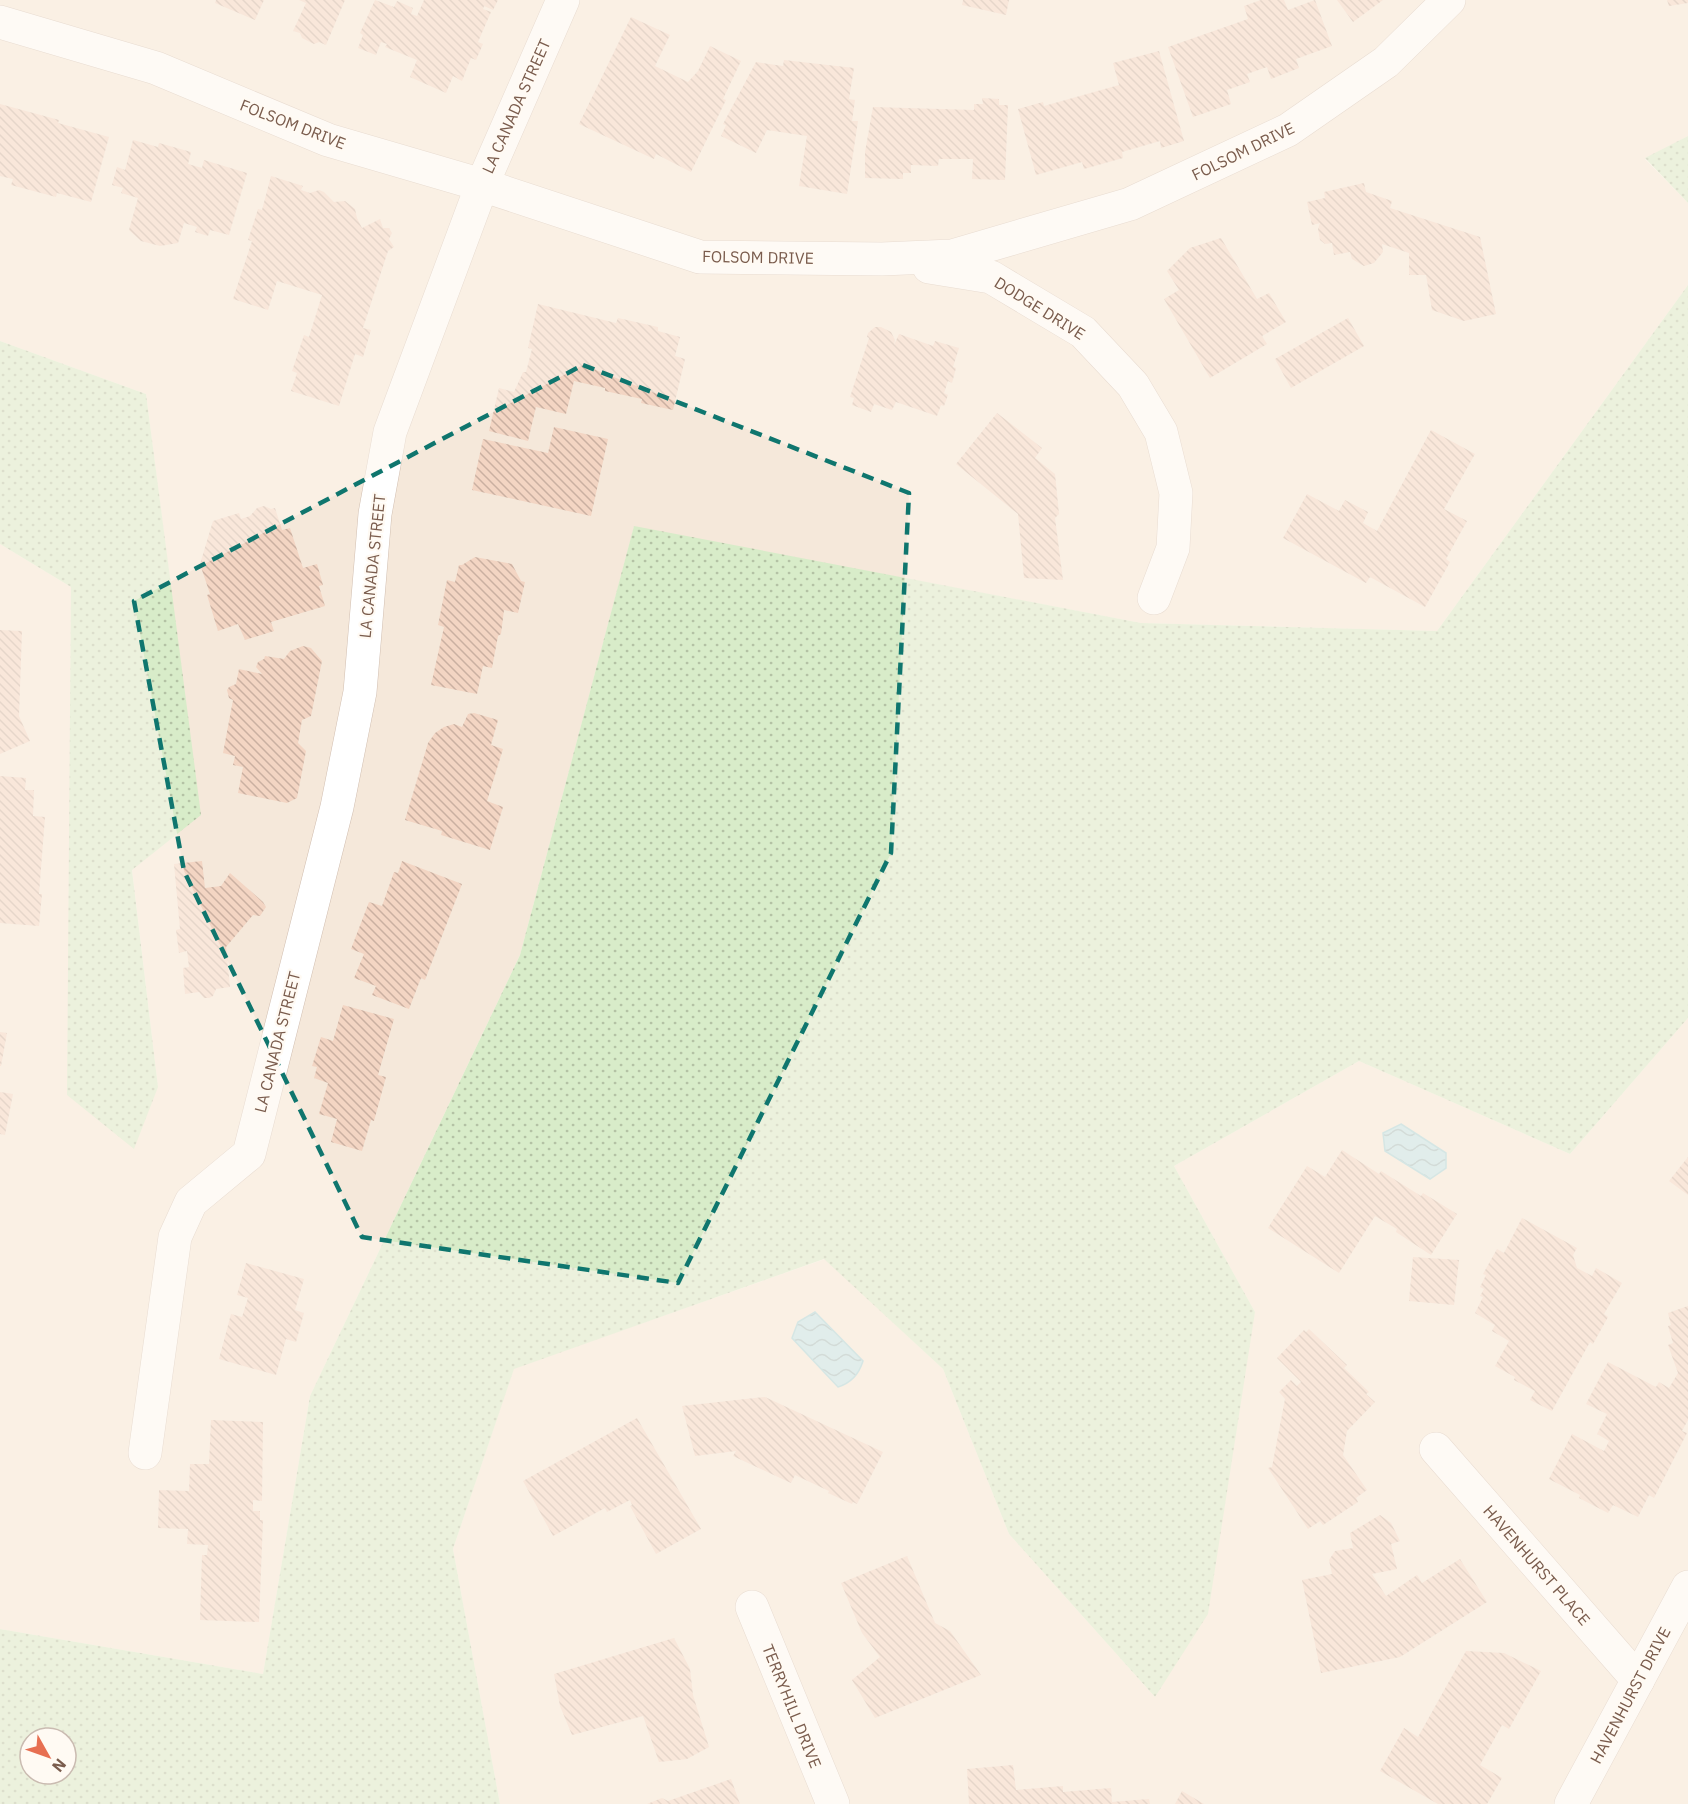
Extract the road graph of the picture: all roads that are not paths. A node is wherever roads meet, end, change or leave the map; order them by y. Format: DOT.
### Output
graph roads {
  1 [pos="563,0"];
  2 [pos="1449,0"];
  3 [pos="0,22"];
  4 [pos="482,185"];
  5 [pos="882,259"];
  6 [pos="1154,598"];
  7 [pos="1436,1449"];
  8 [pos="145,1453"];
  9 [pos="1688,1587"];
  10 [pos="752,1607"];
  11 [pos="1638,1680"];
  12 [pos="833,1804"];
  13 [pos="1571,1804"];
  1 -- 4 [label="street, LA CANADA STREET"];
  2 -- 5 [label="street, FOLSOM DRIVE"];
  3 -- 4 [label="street, FOLSOM DRIVE"];
  4 -- 5 [label="street, FOLSOM DRIVE"];
  4 -- 8 [label="street, LA CANADA STREET"];
  5 -- 6 [label="street, DODGE DRIVE"];
  7 -- 11 [label="street, HAVENHURST PLACE"];
  9 -- 11 [label="street, HAVENHURST DRIVE"];
  10 -- 12 [label="street, TERRYHILL DRIVE"];
  11 -- 13 [label="street, HAVENHURST DRIVE"];
}
